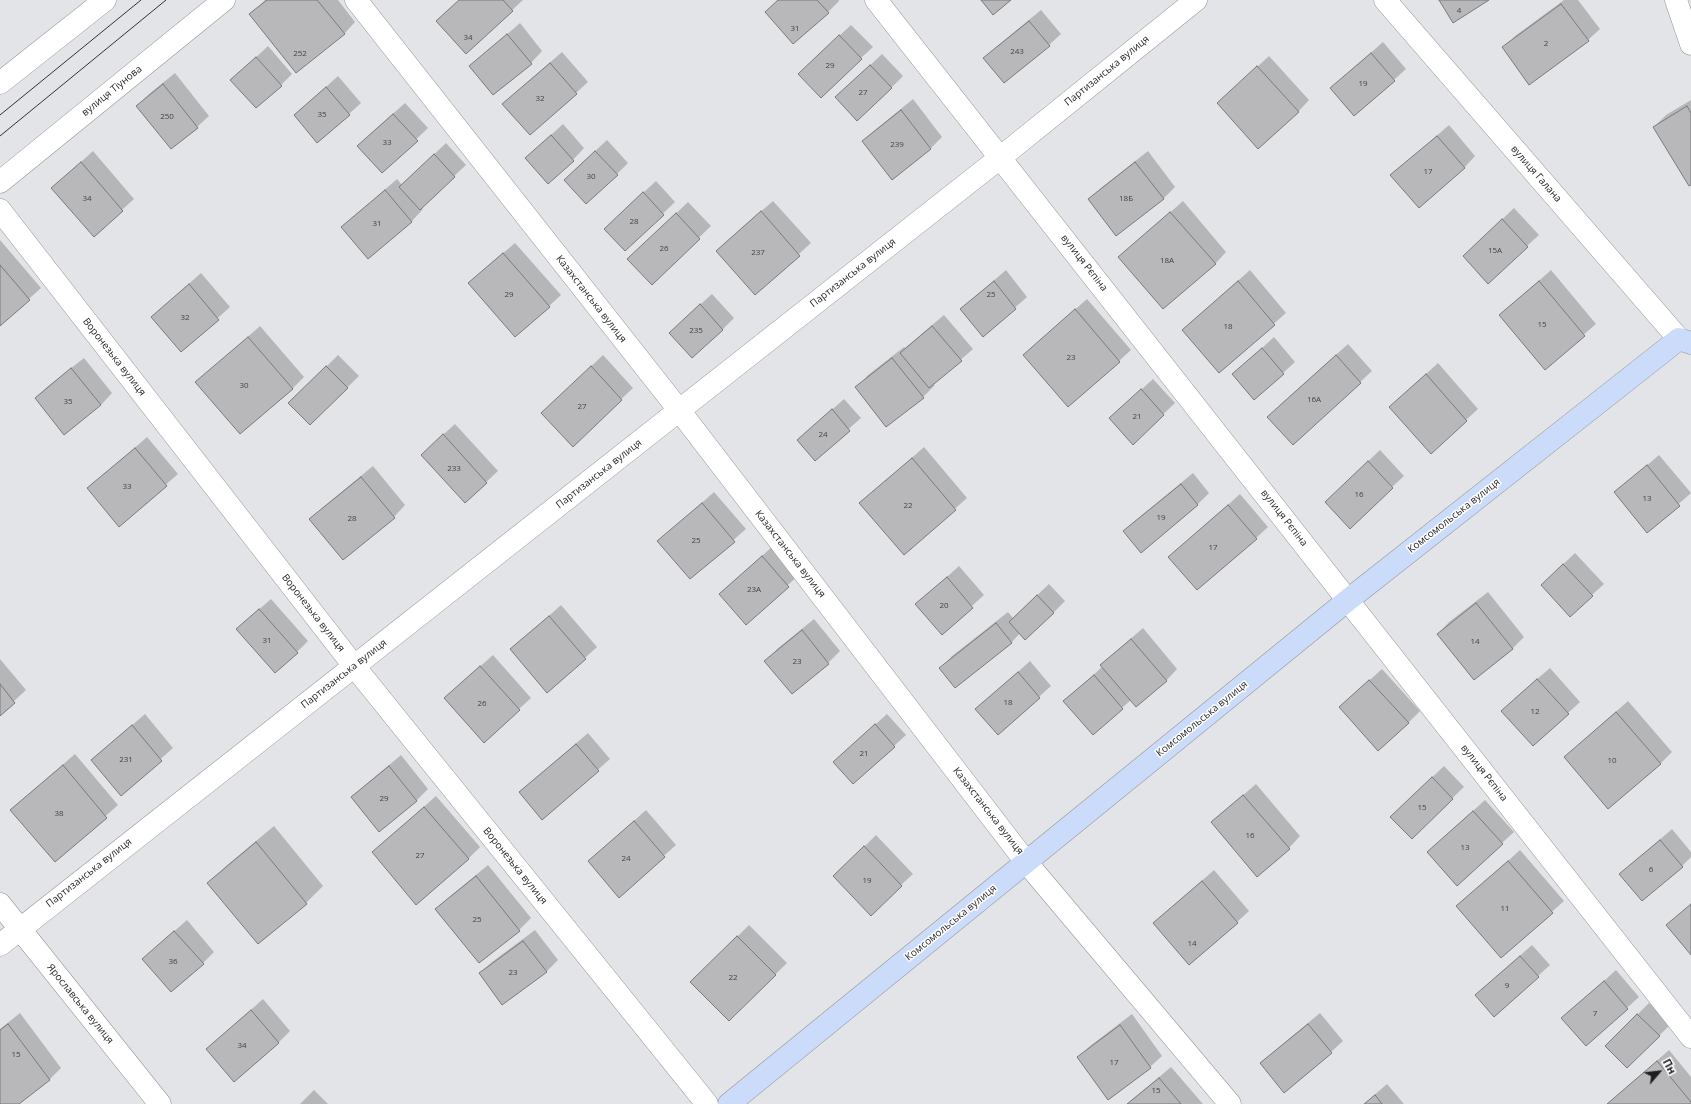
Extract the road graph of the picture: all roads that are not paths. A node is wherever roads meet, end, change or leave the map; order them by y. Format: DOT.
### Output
graph roads {
  1 [pos="105,0"];
  2 [pos="224,0"];
  3 [pos="356,0"];
  4 [pos="876,0"];
  5 [pos="1196,0"];
  6 [pos="1385,0"];
  7 [pos="1676,0"];
  8 [pos="1691,44"];
  9 [pos="0,83"];
  10 [pos="1001,157"];
  11 [pos="0,182"];
  12 [pos="0,210"];
  13 [pos="1685,341"];
  14 [pos="679,410"];
  15 [pos="1348,600"];
  16 [pos="354,666"];
  17 [pos="1026,862"];
  18 [pos="0,904"];
  19 [pos="19,928"];
  20 [pos="0,945"];
  21 [pos="1691,1036"];
  22 [pos="160,1104"];
  23 [pos="707,1104"];
  24 [pos="729,1104"];
  25 [pos="1230,1104"];
  1 -- 9 [label="street"];
  2 -- 11 [label="street, вулиця Тіунова"];
  3 -- 14 [label="street, Казахстанська вулиця"];
  4 -- 10 [label="street, вулиця Рєпіна"];
  5 -- 10 [label="street, Партизанська вулиця"];
  6 -- 13 [label="street, вулиця Галана"];
  7 -- 8 [label="street"];
  10 -- 14 [label="street, Партизанська вулиця"];
  10 -- 15 [label="street, вулиця Рєпіна"];
  12 -- 16 [label="street, Воронезька вулиця"];
  13 -- 15 [label="street, Комсомольська вулиця"];
  14 -- 16 [label="street, Партизанська вулиця"];
  14 -- 17 [label="street, Казахстанська вулиця"];
  15 -- 17 [label="street, Комсомольська вулиця"];
  15 -- 21 [label="street, вулиця Рєпіна"];
  16 -- 19 [label="street, Партизанська вулиця"];
  16 -- 23 [label="street, Воронезька вулиця"];
  17 -- 24 [label="street, Комсомольська вулиця"];
  17 -- 25 [label="street, Казахстанська вулиця"];
  18 -- 19 [label="street, Ярославська вулиця"];
  19 -- 20 [label="street, Партизанська вулиця"];
  19 -- 22 [label="street, Ярославська вулиця"];
}
